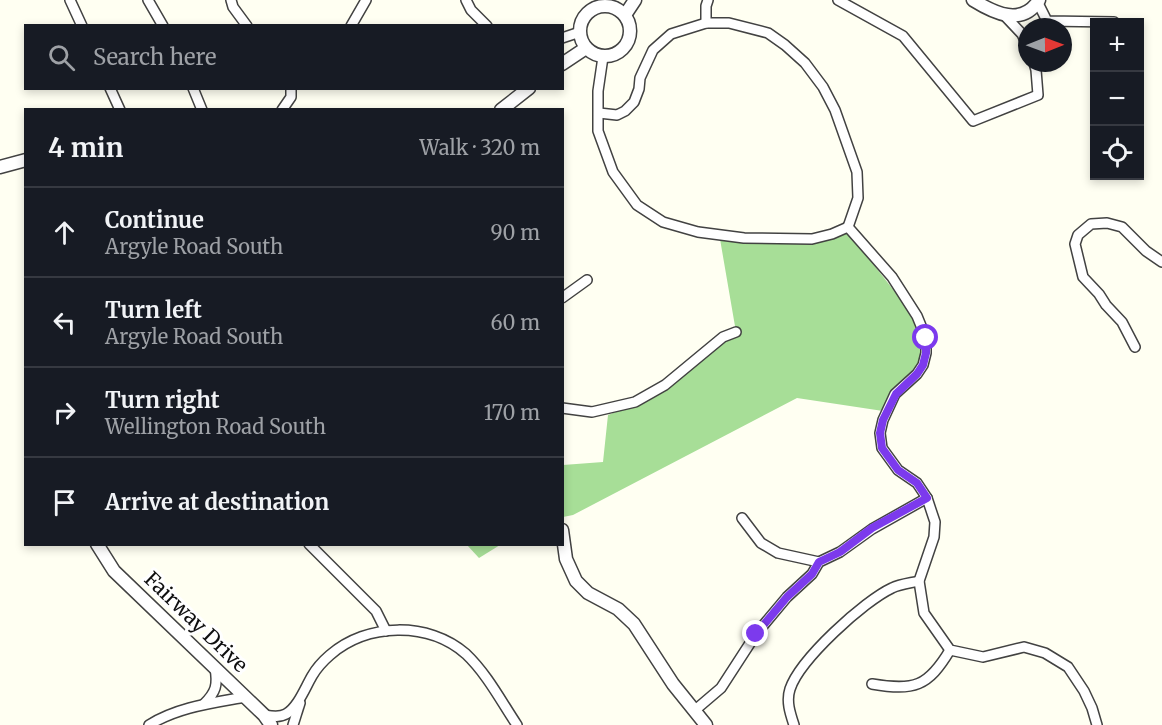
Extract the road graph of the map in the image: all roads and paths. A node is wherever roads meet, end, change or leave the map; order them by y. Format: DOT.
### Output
graph roads {
  1 [pos="70,0"];
  2 [pos="148,0"];
  3 [pos="231,0"];
  4 [pos="366,0"];
  5 [pos="466,0"];
  6 [pos="635,0"];
  7 [pos="708,0"];
  8 [pos="838,0"];
  9 [pos="973,0"];
  10 [pos="1038,2"];
  11 [pos="625,15"];
  12 [pos="1004,15"];
  13 [pos="1090,22"];
  14 [pos="706,23"];
  15 [pos="81,24"];
  16 [pos="162,24"];
  17 [pos="246,24"];
  18 [pos="352,24"];
  19 [pos="485,24"];
  20 [pos="1018,30"];
  21 [pos="580,32"];
  22 [pos="564,37"];
  23 [pos="586,48"];
  24 [pos="603,57"];
  25 [pos="564,63"];
  26 [pos="1036,72"];
  27 [pos="111,90"];
  28 [pos="194,90"];
  29 [pos="291,90"];
  30 [pos="527,90"];
  31 [pos="119,108"];
  32 [pos="201,108"];
  33 [pos="283,108"];
  34 [pos="504,108"];
  35 [pos="599,113"];
  36 [pos="24,161"];
  37 [pos="0,167"];
  38 [pos="848,227"];
  39 [pos="1162,262"];
  40 [pos="587,280"];
  41 [pos="564,297"];
  42 [pos="736,332"];
  43 [pos="1135,347"];
  44 [pos="564,408"];
  45 [pos="927,498"];
  46 [pos="742,518"];
  47 [pos="564,544"];
  48 [pos="98,546"];
  49 [pos="311,546"];
  50 [pos="819,562"];
  51 [pos="919,581"];
  52 [pos="386,631"];
  53 [pos="950,650"];
  54 [pos="214,668"];
  55 [pos="872,684"];
  56 [pos="303,692"];
  57 [pos="245,697"];
  58 [pos="204,704"];
  59 [pos="694,711"];
  60 [pos="267,720"];
  61 [pos="149,725"];
  62 [pos="293,725"];
  63 [pos="517,725"];
  64 [pos="706,725"];
  65 [pos="794,725"];
  66 [pos="1097,725"];
  1 -- 15 [label="street"];
  2 -- 16 [label="street"];
  3 -- 17 [label="street"];
  4 -- 18 [label="street"];
  5 -- 19 [label="street"];
  6 -- 11 [label="street"];
  7 -- 14 [label="street"];
  8 -- 26 [label="street"];
  9 -- 12 [label="street"];
  10 -- 12 [label="street"];
  10 -- 13 [label="street"];
  11 -- 21 [label="street"];
  11 -- 24 [label="street"];
  12 -- 20 [label="street"];
  14 -- 35 [label="street"];
  14 -- 38 [label="street"];
  21 -- 22 [label="street"];
  21 -- 23 [label="street"];
  23 -- 24 [label="street"];
  23 -- 25 [label="street"];
  24 -- 35 [label="street"];
  27 -- 31 [label="street"];
  28 -- 32 [label="street"];
  29 -- 33 [label="street"];
  30 -- 34 [label="street"];
  35 -- 38 [label="street"];
  36 -- 37 [label="street"];
  38 -- 45 [label="street"];
  39 -- 43 [label="street"];
  40 -- 41 [label="street"];
  42 -- 44 [label="street"];
  45 -- 50 [label="street"];
  45 -- 51 [label="street"];
  46 -- 50 [label="street"];
  47 -- 59 [label="street"];
  48 -- 54 [label="street, Fairway Drive"];
  49 -- 52 [label="street"];
  50 -- 59 [label="street"];
  51 -- 53 [label="street"];
  51 -- 65 [label="street"];
  52 -- 56 [label="street"];
  52 -- 63 [label="street"];
  53 -- 55 [label="street"];
  53 -- 66 [label="street"];
  54 -- 57 [label="street, Fairway Drive"];
  54 -- 58 [label="street"];
  56 -- 60 [label="street"];
  56 -- 62 [label="street"];
  57 -- 58 [label="street"];
  57 -- 60 [label="street, Fairway Drive"];
  58 -- 61 [label="street"];
  59 -- 64 [label="street"];
}
